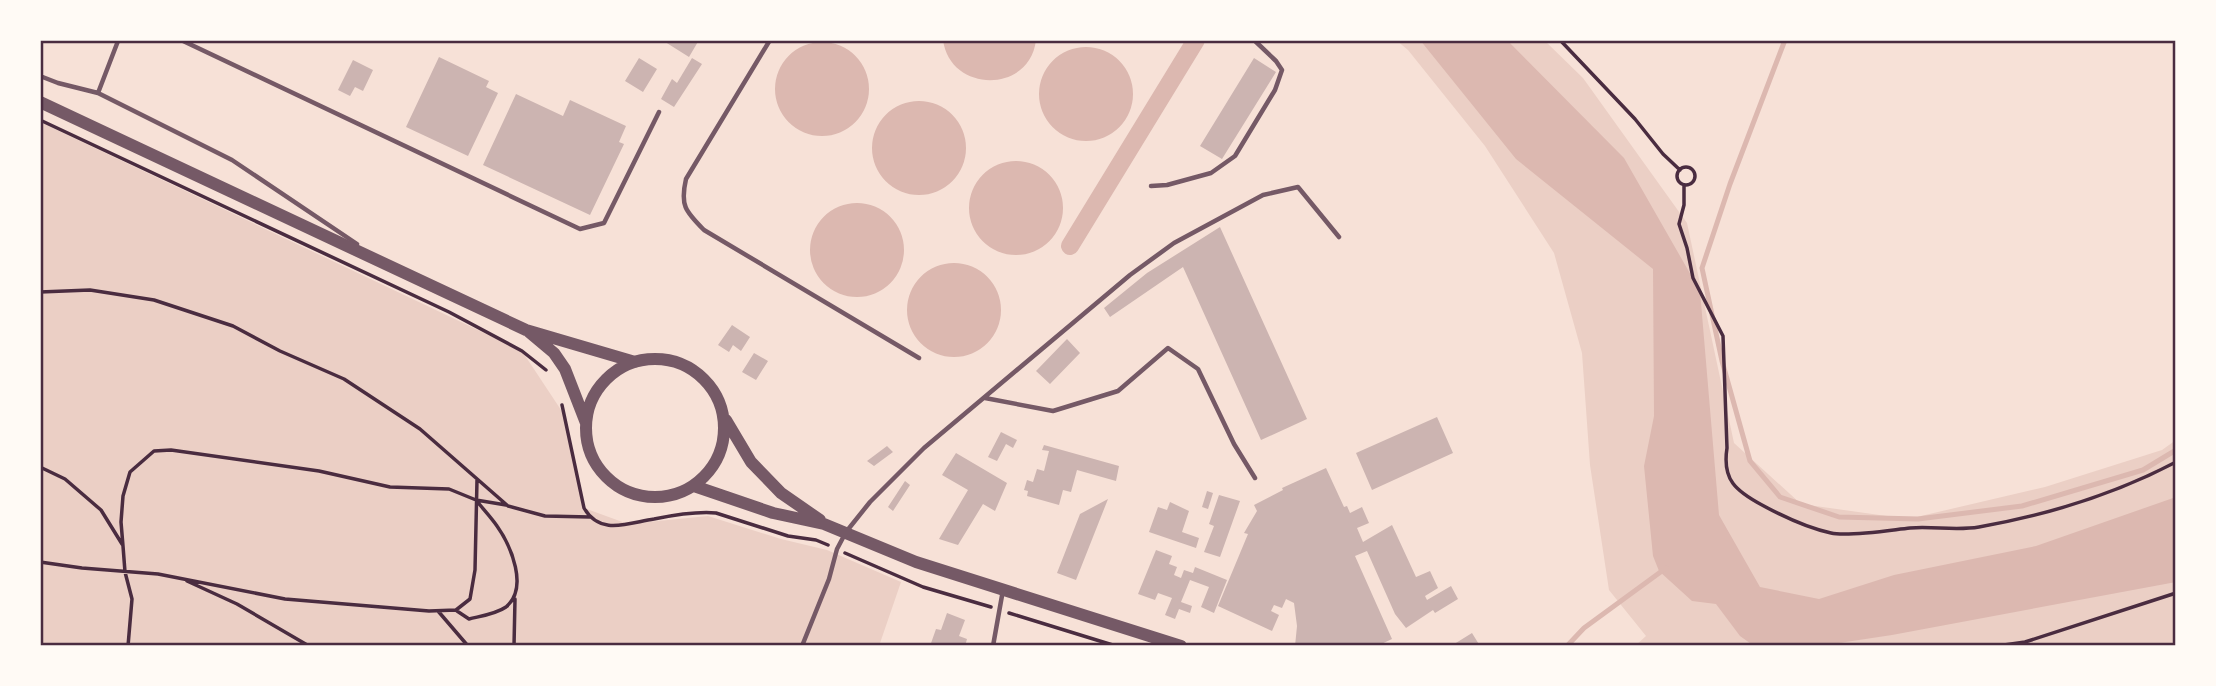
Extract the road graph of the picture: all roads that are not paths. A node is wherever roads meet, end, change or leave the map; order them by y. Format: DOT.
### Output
graph roads {
  1 [pos="122,40"];
  2 [pos="181,40"];
  3 [pos="770,40"];
  4 [pos="1254,40"];
  5 [pos="40,76"];
  6 [pos="98,93"];
  7 [pos="40,102"];
  8 [pos="659,112"];
  9 [pos="1151,186"];
  10 [pos="1339,237"];
  11 [pos="381,261"];
  12 [pos="526,330"];
  13 [pos="919,358"];
  14 [pos="635,362"];
  15 [pos="984,398"];
  16 [pos="724,417"];
  17 [pos="586,422"];
  18 [pos="1255,478"];
  19 [pos="694,486"];
  20 [pos="824,524"];
  21 [pos="846,532"];
  22 [pos="1003,589"];
  23 [pos="802,646"];
  24 [pos="993,646"];
  25 [pos="1181,646"];
  1 -- 6 [label="lane"];
  2 -- 8 [label="lane"];
  3 -- 13 [label="lane"];
  4 -- 9 [label="lane"];
  5 -- 6 [label="lane"];
  6 -- 11 [label="lane"];
  7 -- 11 [label="street"];
  10 -- 15 [label="lane"];
  11 -- 12 [label="street"];
  12 -- 14 [label="street"];
  12 -- 17 [label="street"];
  14 -- 16 [label="street"];
  14 -- 17 [label="street"];
  15 -- 18 [label="lane"];
  15 -- 21 [label="lane"];
  16 -- 19 [label="street"];
  16 -- 20 [label="street"];
  17 -- 19 [label="street"];
  19 -- 20 [label="street"];
  20 -- 21 [label="street"];
  21 -- 22 [label="street"];
  21 -- 23 [label="lane"];
  22 -- 24 [label="lane"];
  22 -- 25 [label="street"];
}
